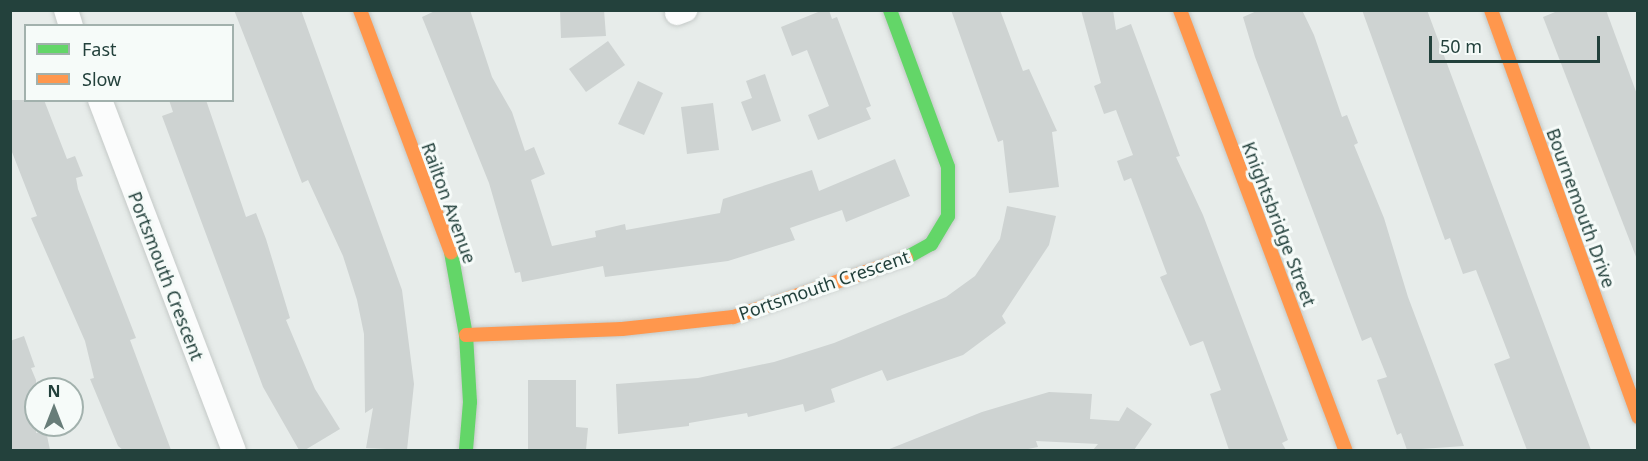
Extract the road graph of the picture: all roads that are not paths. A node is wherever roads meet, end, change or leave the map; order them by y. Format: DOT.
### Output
graph roads {
  1 [pos="360,10"];
  2 [pos="890,10"];
  3 [pos="1180,10"];
  4 [pos="1491,10"];
  5 [pos="101,102"];
  6 [pos="466,335"];
  7 [pos="1638,417"];
  8 [pos="234,450"];
  9 [pos="466,450"];
  10 [pos="1345,450"];
  1 -- 6 [label="street, Railton Avenue"];
  2 -- 6 [label="street, Portsmouth Crescent"];
  3 -- 10 [label="street, Knightsbridge Street"];
  4 -- 7 [label="street, Bournemouth Drive"];
  5 -- 8 [label="street, Portsmouth Crescent"];
  6 -- 9 [label="street, Railton Avenue"];
}
